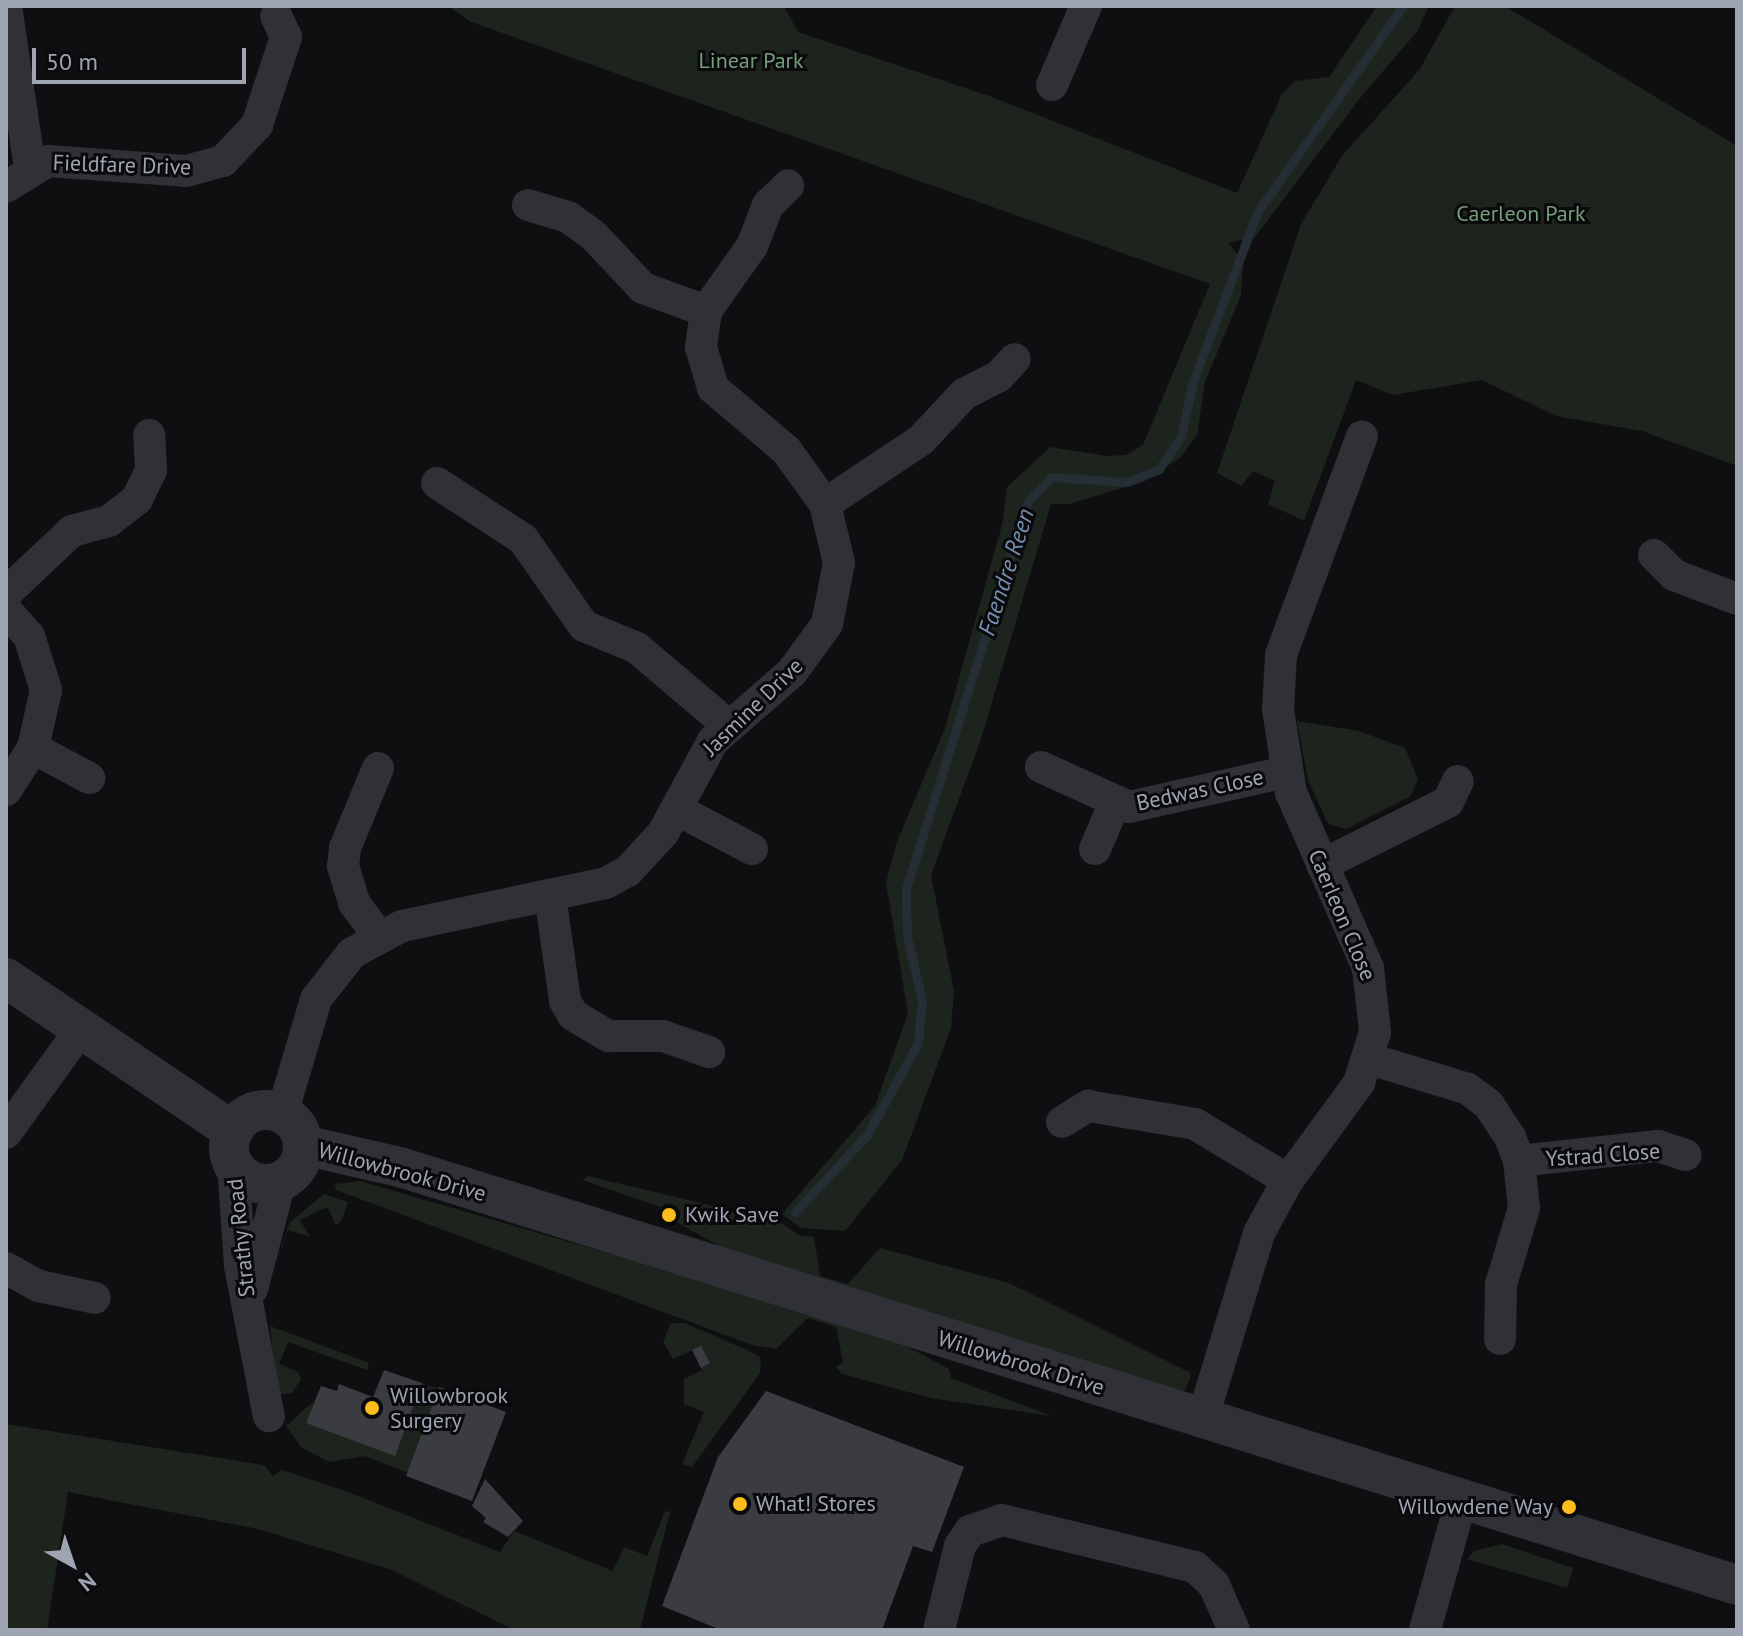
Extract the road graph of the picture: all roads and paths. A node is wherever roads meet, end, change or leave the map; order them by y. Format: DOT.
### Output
graph roads {
  1 [pos="6,6"];
  2 [pos="1086,6"];
  3 [pos="276,16"];
  4 [pos="1052,85"];
  5 [pos="18,178"];
  6 [pos="788,186"];
  7 [pos="528,205"];
  8 [pos="706,311"];
  9 [pos="1015,359"];
  10 [pos="149,435"];
  11 [pos="1362,436"];
  12 [pos="437,483"];
  13 [pos="825,504"];
  14 [pos="1654,555"];
  15 [pos="6,593"];
  16 [pos="1737,599"];
  17 [pos="6,610"];
  18 [pos="729,726"];
  19 [pos="33,748"];
  20 [pos="1041,767"];
  21 [pos="378,768"];
  22 [pos="1285,772"];
  23 [pos="89,778"];
  24 [pos="1458,781"];
  25 [pos="6,790"];
  26 [pos="1115,802"];
  27 [pos="676,809"];
  28 [pos="752,849"];
  29 [pos="1095,849"];
  30 [pos="1322,865"];
  31 [pos="550,895"];
  32 [pos="378,935"];
  33 [pos="6,978"];
  34 [pos="81,1029"];
  35 [pos="709,1052"];
  36 [pos="1370,1059"];
  37 [pos="1062,1122"];
  38 [pos="293,1129"];
  39 [pos="6,1133"];
  40 [pos="233,1147"];
  41 [pos="1686,1155"];
  42 [pos="1519,1161"];
  43 [pos="1288,1180"];
  44 [pos="280,1182"];
  45 [pos="6,1268"];
  46 [pos="95,1298"];
  47 [pos="249,1312"];
  48 [pos="1500,1339"];
  49 [pos="269,1416"];
  50 [pos="1202,1420"];
  51 [pos="1461,1501"];
  52 [pos="1737,1585"];
  53 [pos="939,1630"];
  54 [pos="1234,1630"];
  55 [pos="1425,1630"];
  1 -- 5 [label="street"];
  2 -- 4 [label="street"];
  3 -- 5 [label="street, Fieldfare Drive"];
  6 -- 8 [label="street, Jasmine Drive"];
  7 -- 8 [label="street"];
  8 -- 13 [label="street, Jasmine Drive"];
  9 -- 13 [label="street"];
  10 -- 15 [label="street"];
  11 -- 22 [label="street, Caerleon Close"];
  12 -- 18 [label="street"];
  13 -- 18 [label="street, Jasmine Drive"];
  14 -- 16 [label="street"];
  17 -- 19 [label="street"];
  18 -- 27 [label="street, Jasmine Drive"];
  19 -- 23 [label="street"];
  19 -- 25 [label="street"];
  20 -- 26 [label="street, Bedwas Close"];
  21 -- 32 [label="street"];
  22 -- 26 [label="street, Bedwas Close"];
  22 -- 30 [label="street, Caerleon Close"];
  24 -- 30 [label="street"];
  26 -- 29 [label="street, Bedwas Close"];
  27 -- 28 [label="street"];
  27 -- 31 [label="street, Jasmine Drive"];
  30 -- 36 [label="street, Caerleon Close"];
  31 -- 32 [label="street, Jasmine Drive"];
  31 -- 35 [label="street"];
  32 -- 38 [label="street, Jasmine Drive"];
  33 -- 34 [label="street"];
  34 -- 39 [label="street"];
  34 -- 40 [label="street"];
  36 -- 42 [label="street"];
  36 -- 43 [label="street, Caerleon Close"];
  37 -- 43 [label="street"];
  38 -- 40 [label="street"];
  38 -- 44 [label="street"];
  38 -- 50 [label="street, Willowbrook Drive"];
  40 -- 44 [label="street"];
  40 -- 47 [label="street, Strathy Road"];
  41 -- 42 [label="street, Ystrad Close"];
  42 -- 48 [label="street"];
  43 -- 50 [label="street, Caerleon Close"];
  44 -- 47 [label="street, Strathy Road"];
  45 -- 46 [label="street"];
  47 -- 49 [label="street, Strathy Road"];
  50 -- 51 [label="street, Willowbrook Drive"];
  51 -- 52 [label="street, Willowbrook Drive"];
  51 -- 55 [label="street"];
  53 -- 54 [label="street"];
}
